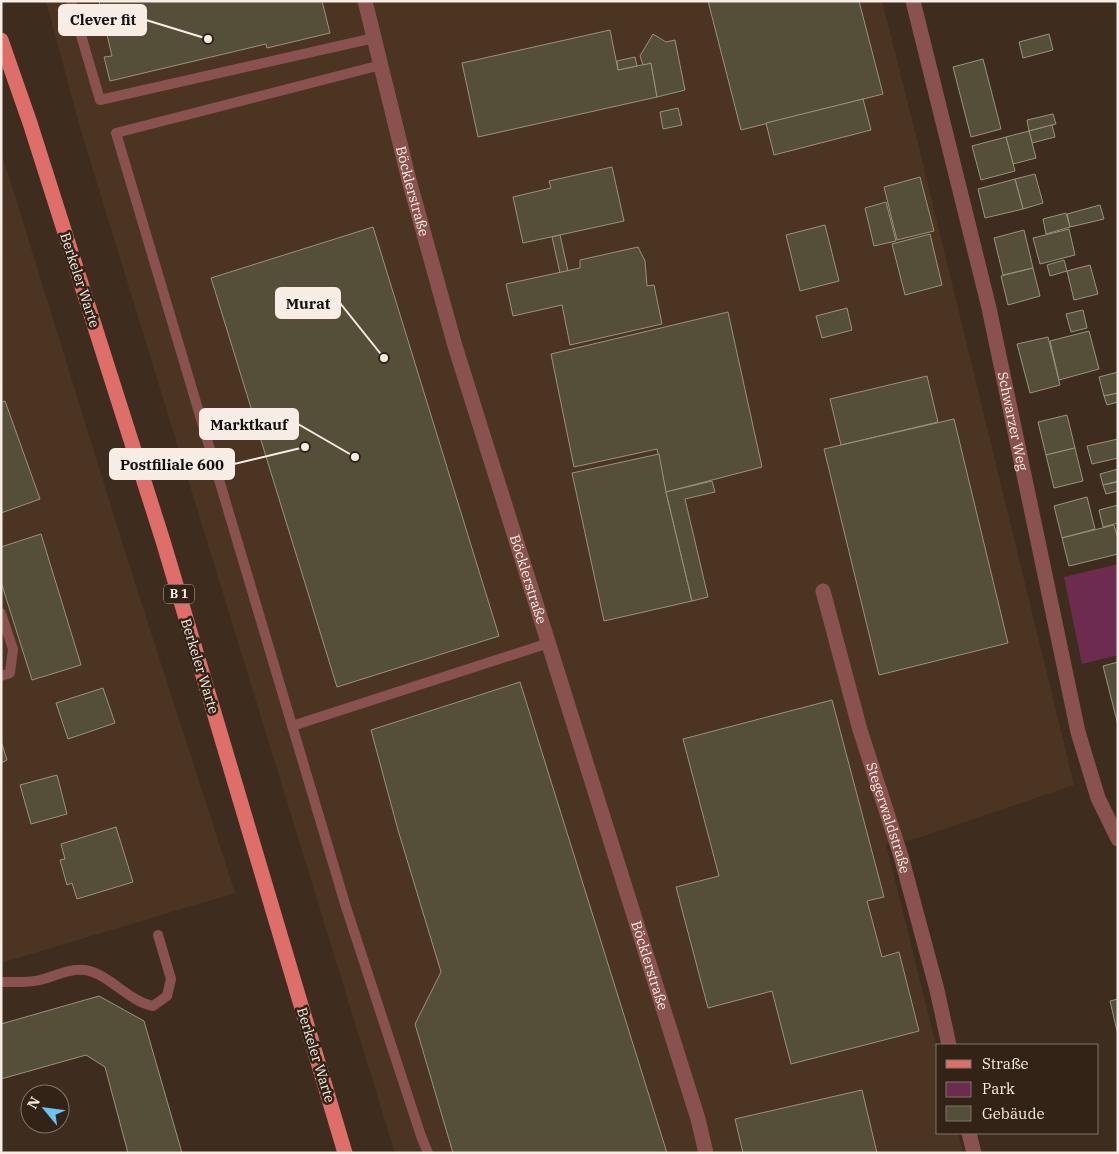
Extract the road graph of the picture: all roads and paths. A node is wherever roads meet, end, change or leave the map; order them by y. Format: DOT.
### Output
graph roads {
  1 [pos="71,1"];
  2 [pos="365,1"];
  3 [pos="913,1"];
  4 [pos="374,38"];
  5 [pos="1,40"];
  6 [pos="381,65"];
  7 [pos="823,591"];
  8 [pos="1,613"];
  9 [pos="549,643"];
  10 [pos="1,676"];
  11 [pos="292,726"];
  12 [pos="1118,839"];
  13 [pos="158,935"];
  14 [pos="1,982"];
  15 [pos="949,1044"];
  16 [pos="969,1134"];
  17 [pos="345,1153"];
  18 [pos="428,1153"];
  19 [pos="706,1153"];
  20 [pos="974,1153"];
  1 -- 4 [label="lane"];
  2 -- 4 [label="street, Böcklerstraße"];
  3 -- 12 [label="street, Schwarzer Weg"];
  4 -- 6 [label="street, Böcklerstraße"];
  5 -- 17 [label="main road, Berkeler Warte / B 1"];
  6 -- 9 [label="street, Böcklerstraße"];
  6 -- 11 [label="lane"];
  7 -- 15 [label="street, Stegerwaldstraße"];
  8 -- 10 [label="lane"];
  9 -- 11 [label="lane"];
  9 -- 19 [label="street, Böcklerstraße"];
  11 -- 18 [label="lane"];
  13 -- 14 [label="lane"];
  16 -- 20 [label="street"];
}
